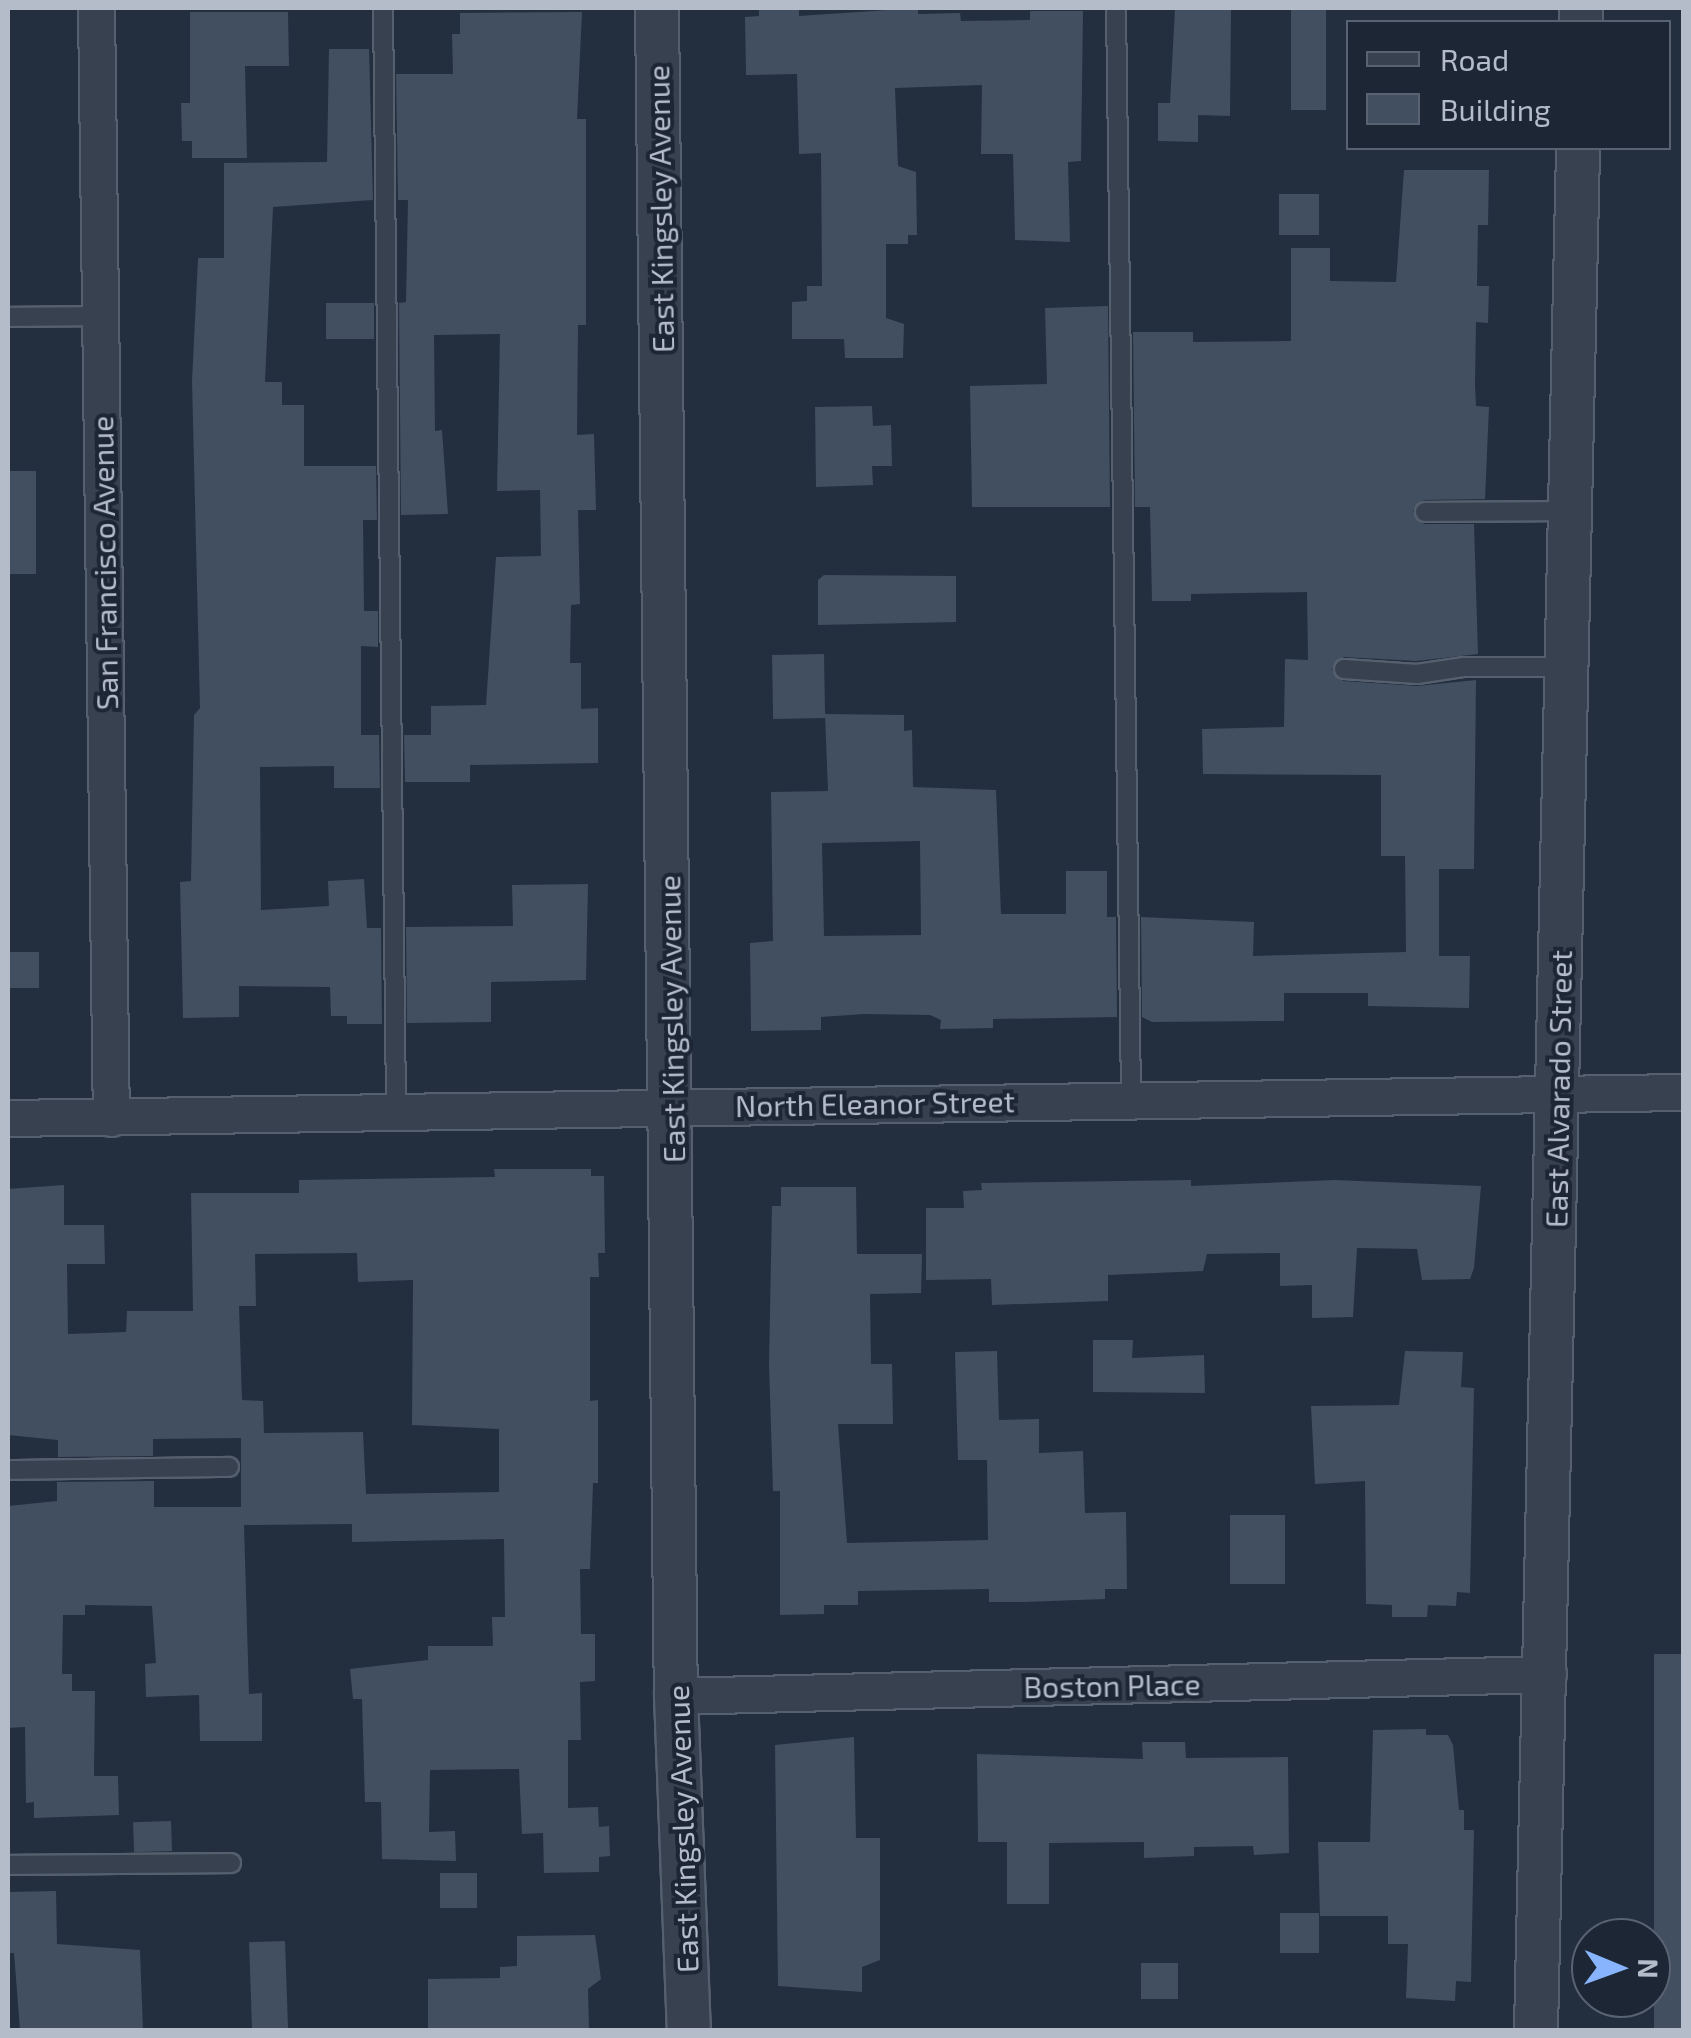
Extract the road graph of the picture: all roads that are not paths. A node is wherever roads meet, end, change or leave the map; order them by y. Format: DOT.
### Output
graph roads {
  1 [pos="96,8"];
  2 [pos="383,8"];
  3 [pos="657,8"];
  4 [pos="1116,8"];
  5 [pos="1578,150"];
  6 [pos="100,316"];
  7 [pos="8,317"];
  8 [pos="1570,511"];
  9 [pos="1424,512"];
  10 [pos="1566,667"];
  11 [pos="1344,669"];
  12 [pos="1684,1092"];
  13 [pos="1558,1097"];
  14 [pos="1131,1100"];
  15 [pos="672,1104"];
  16 [pos="396,1111"];
  17 [pos="8,1118"];
  18 [pos="111,1118"];
  19 [pos="229,1467"];
  20 [pos="8,1470"];
  21 [pos="1548,1674"];
  22 [pos="676,1696"];
  23 [pos="231,1863"];
  24 [pos="8,1864"];
  25 [pos="689,2030"];
  26 [pos="1536,2030"];
  1 -- 6 [label="street, San Francisco Avenue"];
  2 -- 16 [label="lane"];
  3 -- 15 [label="street, East Kingsley Avenue"];
  4 -- 14 [label="lane"];
  5 -- 8 [label="street, East Alvarado Street"];
  6 -- 7 [label="lane"];
  6 -- 18 [label="street, San Francisco Avenue"];
  8 -- 9 [label="lane"];
  8 -- 10 [label="street, East Alvarado Street"];
  10 -- 11 [label="lane"];
  10 -- 13 [label="street, East Alvarado Street"];
  12 -- 13 [label="street, North Eleanor Street"];
  13 -- 14 [label="street, North Eleanor Street"];
  13 -- 21 [label="street, East Alvarado Street"];
  14 -- 15 [label="street, North Eleanor Street"];
  15 -- 16 [label="street, North Eleanor Street"];
  15 -- 22 [label="street, East Kingsley Avenue"];
  16 -- 18 [label="street, North Eleanor Street"];
  17 -- 18 [label="street, North Eleanor Street"];
  19 -- 20 [label="lane"];
  21 -- 22 [label="street, Boston Place"];
  21 -- 26 [label="street, East Alvarado Street"];
  22 -- 25 [label="street, East Kingsley Avenue"];
  23 -- 24 [label="lane"];
}
